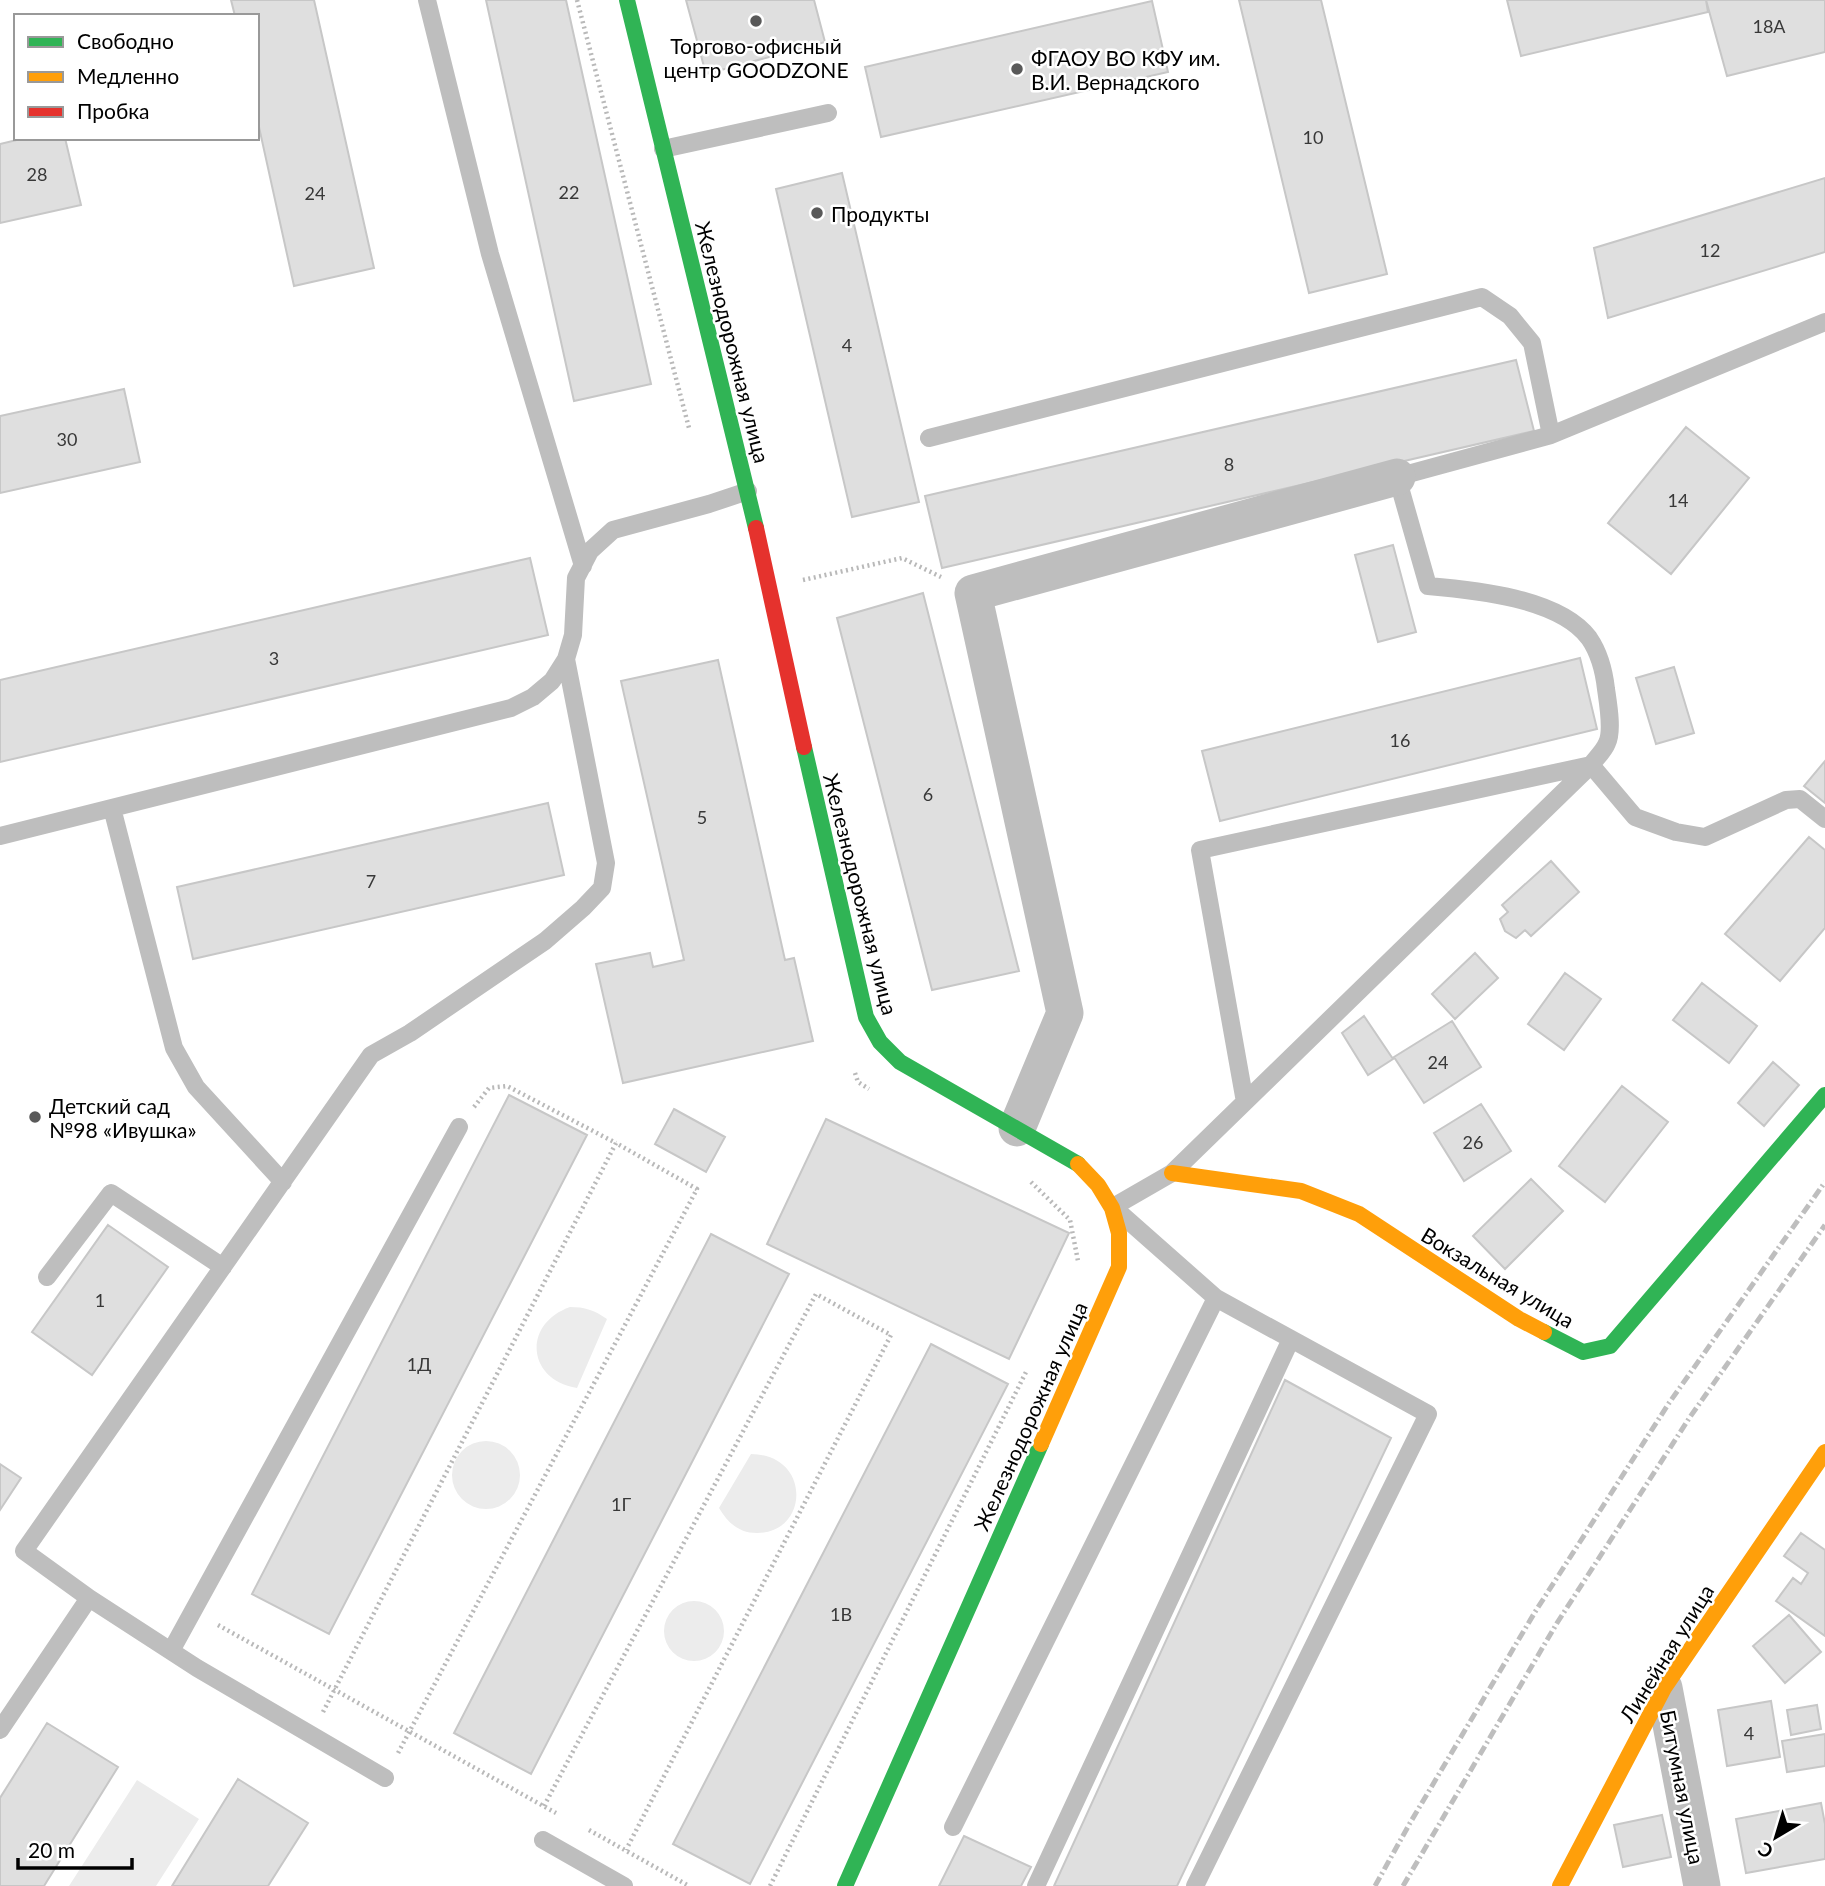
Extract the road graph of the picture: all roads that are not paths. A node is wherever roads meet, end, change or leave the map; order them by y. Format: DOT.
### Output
graph roads {
  1 [pos="428,0"];
  2 [pos="627,0"];
  3 [pos="828,113"];
  4 [pos="663,149"];
  5 [pos="1825,322"];
  6 [pos="1551,435"];
  7 [pos="929,438"];
  8 [pos="1397,477"];
  9 [pos="748,491"];
  10 [pos="583,566"];
  11 [pos="566,659"];
  12 [pos="1591,765"];
  13 [pos="112,808"];
  14 [pos="1825,819"];
  15 [pos="0,836"];
  16 [pos="1825,1095"];
  17 [pos="1245,1102"];
  18 [pos="459,1127"];
  19 [pos="1017,1128"];
  20 [pos="1172,1173"];
  21 [pos="283,1182"];
  22 [pos="1113,1207"];
  23 [pos="223,1267"];
  24 [pos="47,1277"];
  25 [pos="1216,1298"];
  26 [pos="1291,1339"];
  27 [pos="1825,1452"];
  28 [pos="89,1598"];
  29 [pos="171,1651"];
  30 [pos="1664,1688"];
  31 [pos="0,1730"];
  32 [pos="385,1778"];
  33 [pos="953,1827"];
  34 [pos="543,1840"];
  35 [pos="624,1886"];
  36 [pos="845,1886"];
  37 [pos="1036,1886"];
  38 [pos="1195,1886"];
  39 [pos="1560,1886"];
  40 [pos="1702,1886"];
  1 -- 10 [label="lane"];
  2 -- 4 [label="street, Железнодорожная улица"];
  3 -- 4 [label="lane"];
  4 -- 9 [label="street, Железнодорожная улица"];
  5 -- 6 [label="lane"];
  6 -- 7 [label="lane"];
  6 -- 8 [label="lane"];
  8 -- 12 [label="lane"];
  8 -- 19 [label="street"];
  9 -- 10 [label="lane"];
  9 -- 19 [label="street, Железнодорожная улица"];
  10 -- 11 [label="lane"];
  11 -- 13 [label="lane"];
  11 -- 21 [label="lane"];
  12 -- 14 [label="lane"];
  12 -- 17 [label="lane"];
  12 -- 17 [label="lane"];
  13 -- 15 [label="lane"];
  13 -- 21 [label="lane"];
  16 -- 20 [label="street, Вокзальная улица"];
  17 -- 20 [label="lane"];
  18 -- 29 [label="lane"];
  19 -- 22 [label="street, Железнодорожная улица"];
  20 -- 22 [label="lane"];
  21 -- 23 [label="lane"];
  22 -- 25 [label="lane"];
  22 -- 36 [label="street, Железнодорожная улица"];
  23 -- 24 [label="lane"];
  23 -- 28 [label="lane"];
  25 -- 26 [label="lane"];
  25 -- 33 [label="lane"];
  26 -- 37 [label="lane"];
  26 -- 38 [label="lane"];
  27 -- 30 [label="street, Линейная улица"];
  28 -- 29 [label="lane"];
  28 -- 31 [label="lane"];
  29 -- 32 [label="lane"];
  30 -- 39 [label="street, Линейная улица"];
  30 -- 40 [label="street, Битумная улица"];
  34 -- 35 [label="lane"];
}
